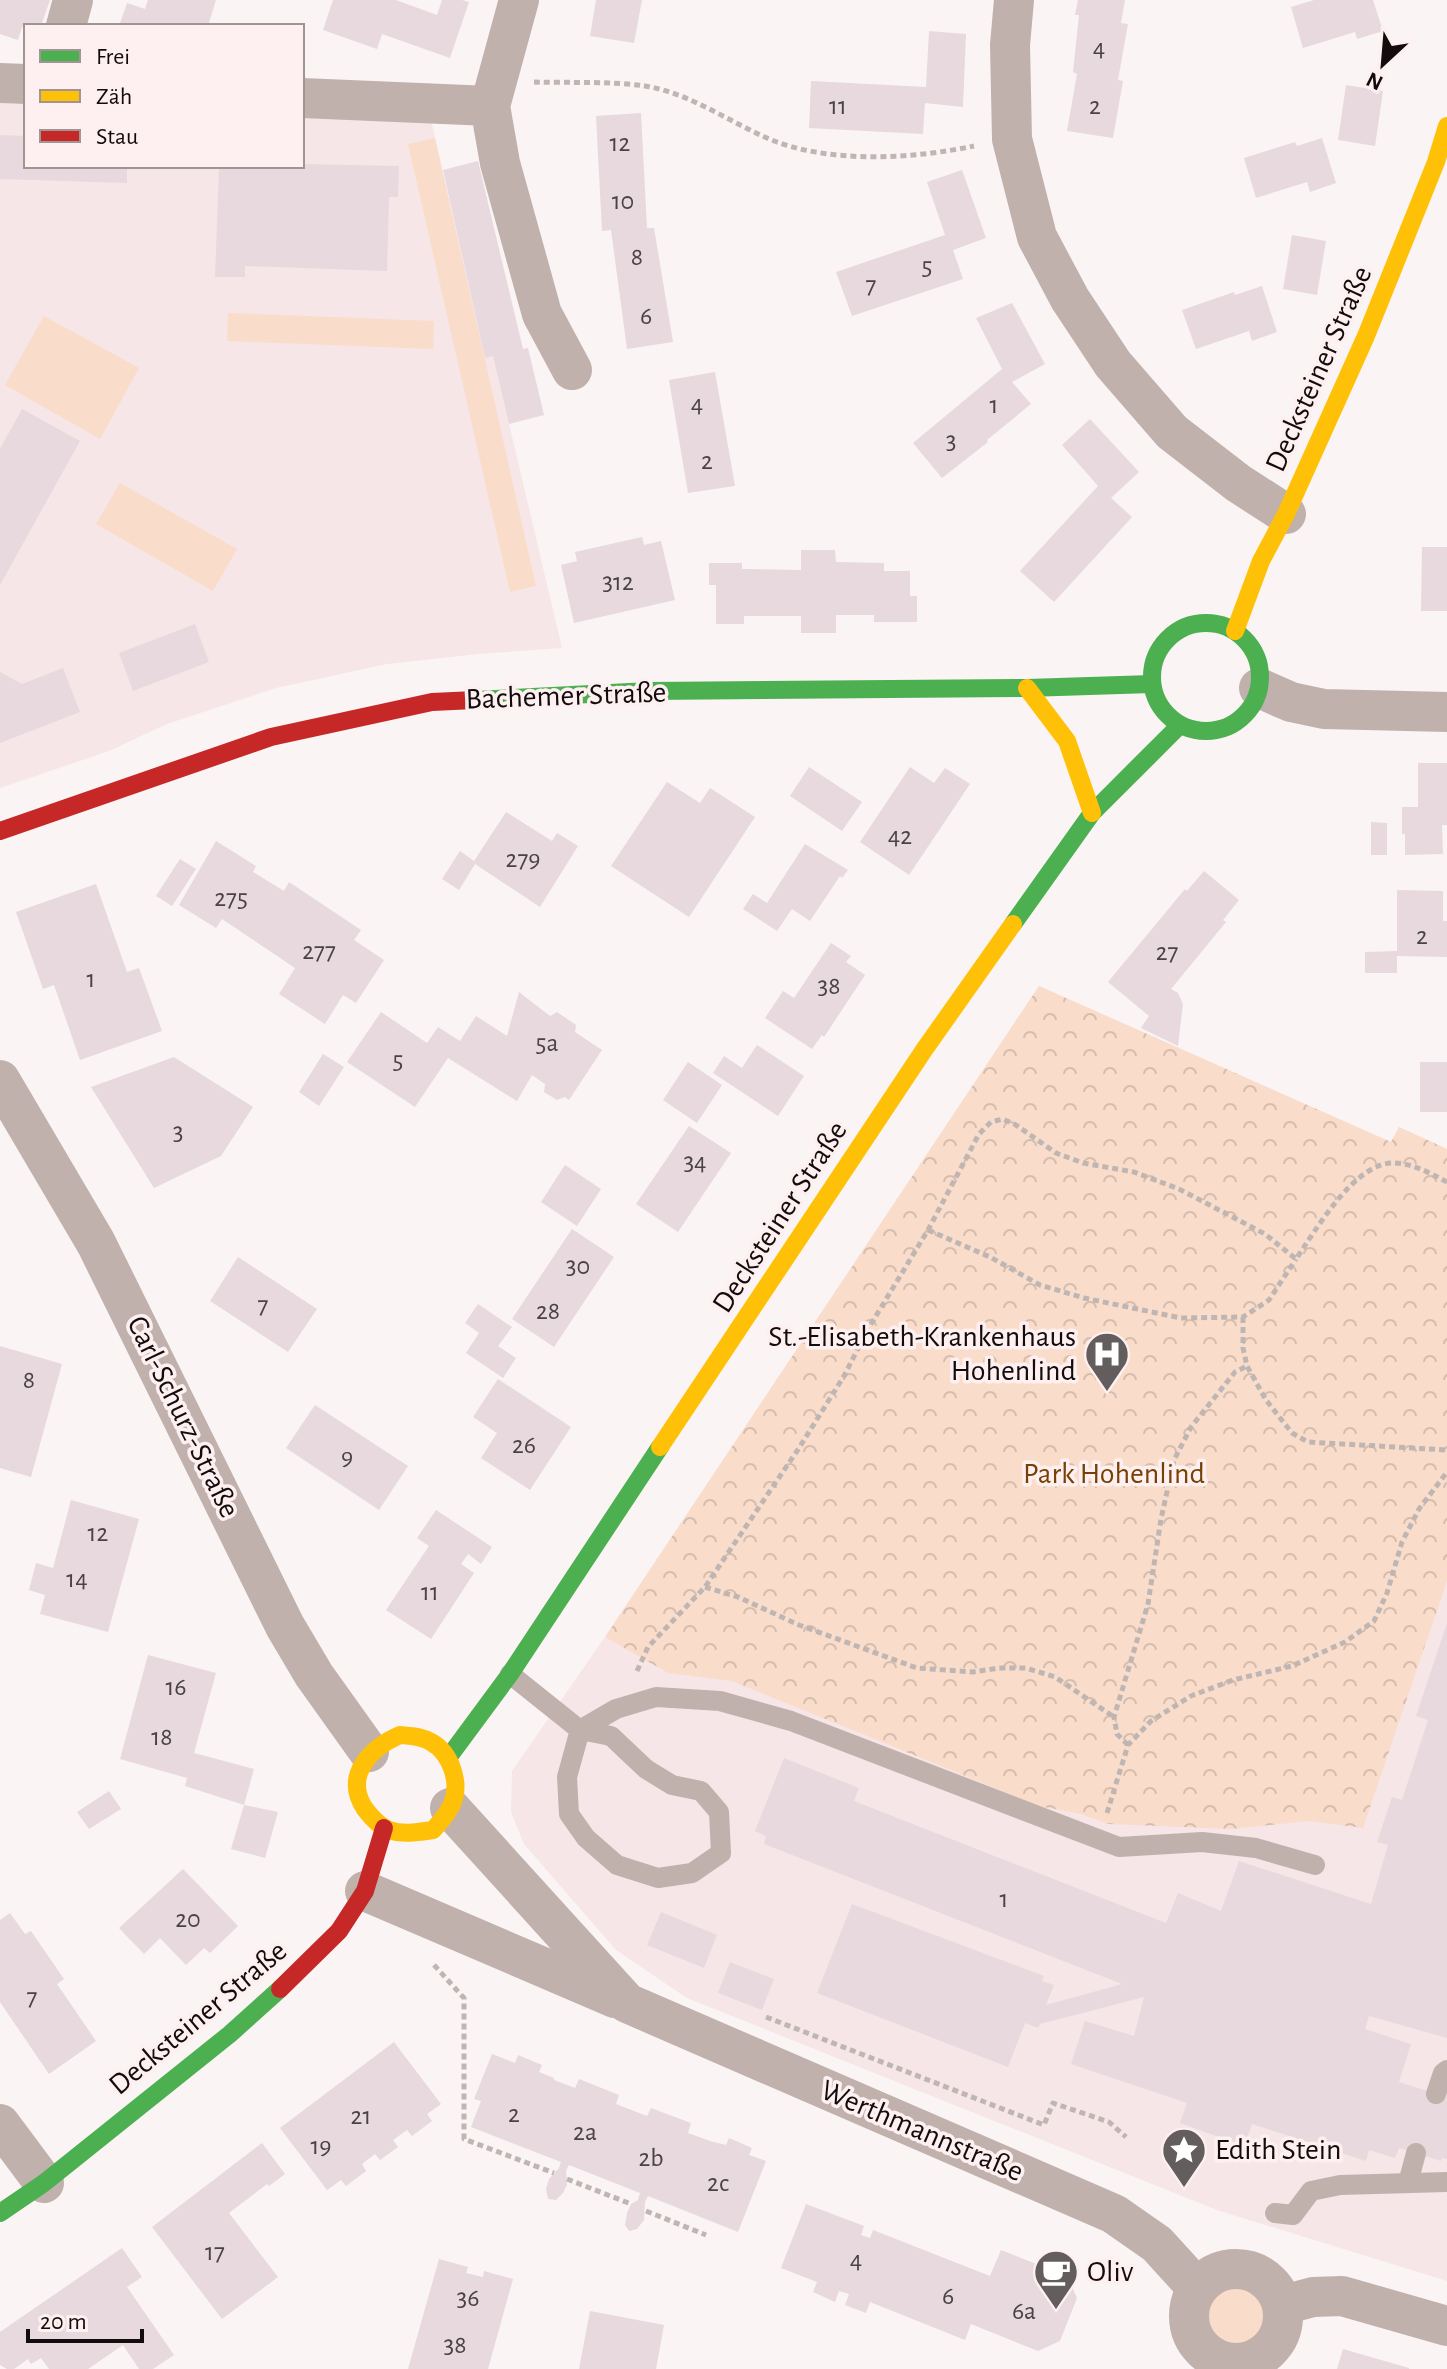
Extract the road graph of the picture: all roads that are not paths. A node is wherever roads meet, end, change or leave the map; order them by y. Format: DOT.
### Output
graph roads {
  1 [pos="73,0"];
  2 [pos="519,0"];
  3 [pos="1014,0"];
  4 [pos="67,24"];
  5 [pos="0,83"];
  6 [pos="24,84"];
  7 [pos="494,91"];
  8 [pos="304,98"];
  9 [pos="1447,126"];
  10 [pos="572,370"];
  11 [pos="1286,514"];
  12 [pos="1235,631"];
  13 [pos="1152,684"];
  14 [pos="1027,688"];
  15 [pos="1259,688"];
  16 [pos="1447,712"];
  17 [pos="1180,725"];
  18 [pos="1092,813"];
  19 [pos="0,831"];
  20 [pos="0,1080"];
  21 [pos="510,1674"];
  22 [pos="580,1730"];
  23 [pos="369,1752"];
  24 [pos="448,1758"];
  25 [pos="450,1808"];
  26 [pos="384,1828"];
  27 [pos="1315,1865"];
  28 [pos="365,1891"];
  29 [pos="627,2003"];
  30 [pos="1447,2070"];
  31 [pos="1436,2094"];
  32 [pos="0,2124"];
  33 [pos="1416,2153"];
  34 [pos="1447,2182"];
  35 [pos="44,2183"];
  36 [pos="1408,2183"];
  37 [pos="0,2213"];
  38 [pos="1275,2213"];
  39 [pos="1197,2288"];
  40 [pos="1283,2305"];
  41 [pos="1447,2326"];
  42 [pos="1226,2366"];
  1 -- 4 [label="street"];
  2 -- 7 [label="street"];
  3 -- 11 [label="street"];
  5 -- 6 [label="street"];
  7 -- 8 [label="street"];
  7 -- 10 [label="street"];
  9 -- 11 [label="street, Decksteiner Straße"];
  11 -- 12 [label="street, Decksteiner Straße"];
  12 -- 13 [label="street"];
  12 -- 15 [label="street"];
  13 -- 14 [label="street, Bachemer Straße"];
  13 -- 17 [label="street"];
  14 -- 18 [label="street"];
  14 -- 19 [label="street, Bachemer Straße"];
  15 -- 16 [label="street"];
  15 -- 17 [label="street"];
  17 -- 18 [label="street, Decksteiner Straße"];
  18 -- 21 [label="street, Decksteiner Straße"];
  20 -- 23 [label="street, Carl-Schurz-Straße"];
  21 -- 22 [label="lane"];
  21 -- 24 [label="street, Decksteiner Straße"];
  22 -- 22 [label="lane"];
  22 -- 27 [label="lane"];
  23 -- 24 [label="street"];
  23 -- 26 [label="street"];
  24 -- 25 [label="street"];
  25 -- 26 [label="street"];
  25 -- 29 [label="street, Werthmannstraße"];
  26 -- 28 [label="street, Decksteiner Straße"];
  28 -- 29 [label="street, Werthmannstraße"];
  28 -- 35 [label="street, Decksteiner Straße"];
  29 -- 39 [label="street, Werthmannstraße"];
  30 -- 31 [label="lane"];
  32 -- 35 [label="street"];
  33 -- 36 [label="lane"];
  34 -- 36 [label="lane"];
  35 -- 37 [label="street, Decksteiner Straße"];
  36 -- 38 [label="lane"];
  39 -- 40 [label="street"];
  39 -- 42 [label="street"];
  40 -- 41 [label="street"];
  40 -- 42 [label="street"];
}
